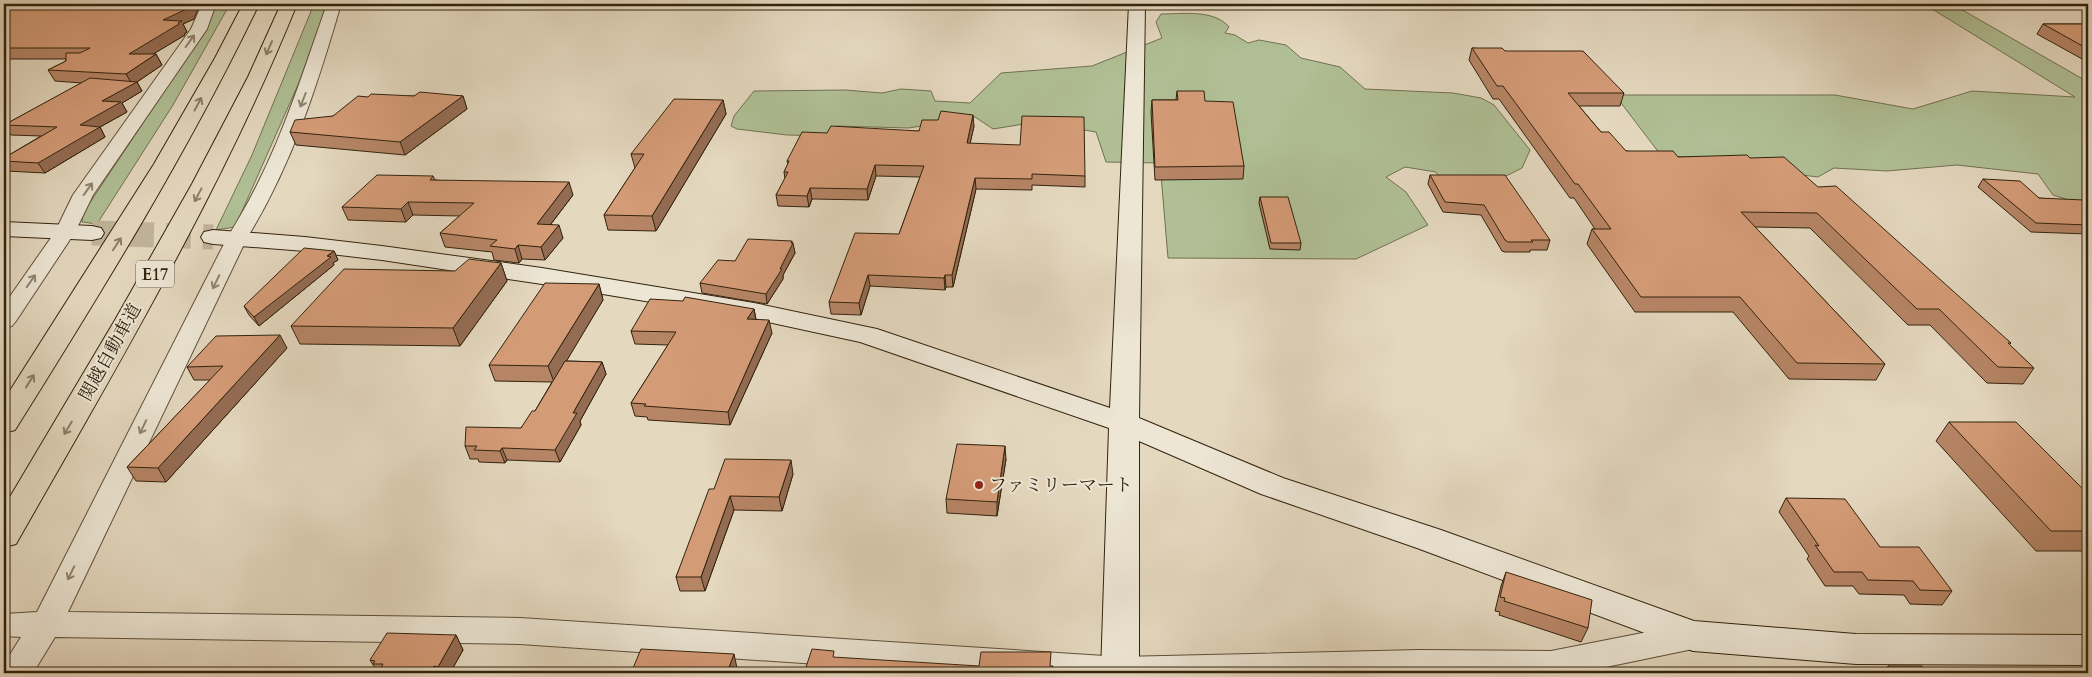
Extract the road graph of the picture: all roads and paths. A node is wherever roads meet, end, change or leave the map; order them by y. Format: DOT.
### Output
graph roads {
  1 [pos="209,4"];
  2 [pos="251,4"];
  3 [pos="289,4"];
  4 [pos="334,4"];
  5 [pos="1138,4"];
  6 [pos="4,229"];
  7 [pos="65,232"];
  8 [pos="92,233"];
  9 [pos="225,238"];
  10 [pos="4,321"];
  11 [pos="4,422"];
  12 [pos="1124,423"];
  13 [pos="4,535"];
  14 [pos="46,624"];
  15 [pos="8,625"];
  16 [pos="1693,636"];
  17 [pos="2088,650"];
  18 [pos="1552,669"];
  19 [pos="1120,672"];
  20 [pos="16,673"];
  7 -- 1 [label="street, one-way"];
  11 -- 2 [label="highway, E17, one-way"];
  3 -- 13 [label="highway, 関越自動車道 / E17, one-way"];
  4 -- 9 [label="street, one-way"];
  5 -- 12 [label="street"];
  6 -- 7 [label="street"];
  7 -- 8 [label="street"];
  10 -- 7 [label="street, one-way"];
  9 -- 12 [label="street"];
  9 -- 14 [label="street, one-way"];
  12 -- 16 [label="street"];
  12 -- 19 [label="street"];
  14 -- 15 [label="street"];
  14 -- 19 [label="street"];
  14 -- 20 [label="street"];
  16 -- 17 [label="street"];
  16 -- 18 [label="street"];
  18 -- 19 [label="street"];
}
